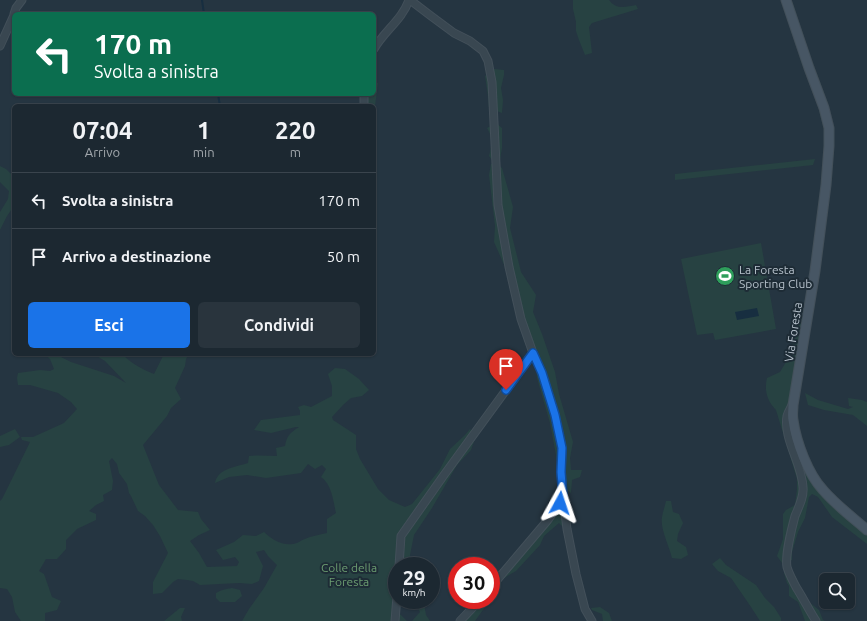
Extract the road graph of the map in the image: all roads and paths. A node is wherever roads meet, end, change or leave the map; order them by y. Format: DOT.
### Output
graph roads {
  1 [pos="22,0"];
  2 [pos="410,0"];
  3 [pos="786,0"];
  4 [pos="15,12"];
  5 [pos="12,19"];
  6 [pos="0,46"];
  7 [pos="376,46"];
  8 [pos="533,353"];
  9 [pos="793,405"];
  10 [pos="563,497"];
  11 [pos="867,530"];
  12 [pos="400,557"];
  13 [pos="500,576"];
  14 [pos="396,609"];
  15 [pos="471,609"];
  16 [pos="395,621"];
  17 [pos="460,621"];
  18 [pos="592,621"];
  19 [pos="816,621"];
  1 -- 4 [label="street"];
  2 -- 7 [label="street"];
  2 -- 8 [label="street"];
  3 -- 9 [label="main road, Via Foresta"];
  5 -- 6 [label="street"];
  8 -- 10 [label="street"];
  8 -- 12 [label="street"];
  9 -- 11 [label="main road, Via Foresta"];
  9 -- 19 [label="street"];
  10 -- 13 [label="street"];
  10 -- 18 [label="street"];
  14 -- 16 [label="street"];
  15 -- 17 [label="street"];
}
